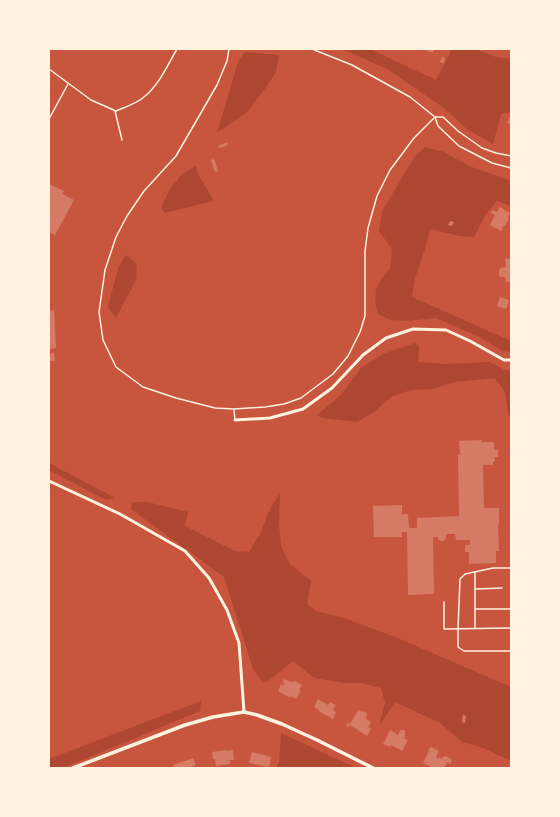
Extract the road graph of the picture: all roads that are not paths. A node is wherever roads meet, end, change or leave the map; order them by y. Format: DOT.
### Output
graph roads {
  1 [pos="177,49"];
  2 [pos="229,49"];
  3 [pos="312,49"];
  4 [pos="49,69"];
  5 [pos="68,83"];
  6 [pos="115,111"];
  7 [pos="435,117"];
  8 [pos="49,119"];
  9 [pos="122,140"];
  10 [pos="511,156"];
  11 [pos="511,168"];
  12 [pos="511,360"];
  13 [pos="234,409"];
  14 [pos="234,420"];
  15 [pos="49,481"];
  16 [pos="511,568"];
  17 [pos="475,572"];
  18 [pos="502,588"];
  19 [pos="476,589"];
  20 [pos="444,602"];
  21 [pos="511,609"];
  22 [pos="476,610"];
  23 [pos="511,628"];
  24 [pos="458,629"];
  25 [pos="476,629"];
  26 [pos="511,651"];
  27 [pos="244,712"];
  28 [pos="73,768"];
  29 [pos="373,768"];
  1 -- 6 [label="lane"];
  2 -- 13 [label="lane"];
  3 -- 7 [label="lane"];
  4 -- 5 [label="lane"];
  5 -- 6 [label="lane"];
  5 -- 8 [label="lane"];
  6 -- 9 [label="lane"];
  7 -- 10 [label="lane"];
  7 -- 11 [label="lane"];
  7 -- 13 [label="lane"];
  12 -- 14 [label="street"];
  13 -- 14 [label="lane"];
  15 -- 27 [label="street"];
  16 -- 17 [label="lane"];
  17 -- 19 [label="lane"];
  17 -- 24 [label="lane"];
  18 -- 19 [label="lane"];
  19 -- 22 [label="lane"];
  20 -- 24 [label="lane"];
  21 -- 22 [label="lane"];
  22 -- 25 [label="lane"];
  23 -- 25 [label="lane"];
  24 -- 25 [label="lane"];
  24 -- 26 [label="lane"];
  27 -- 28 [label="street"];
  27 -- 29 [label="street"];
}
